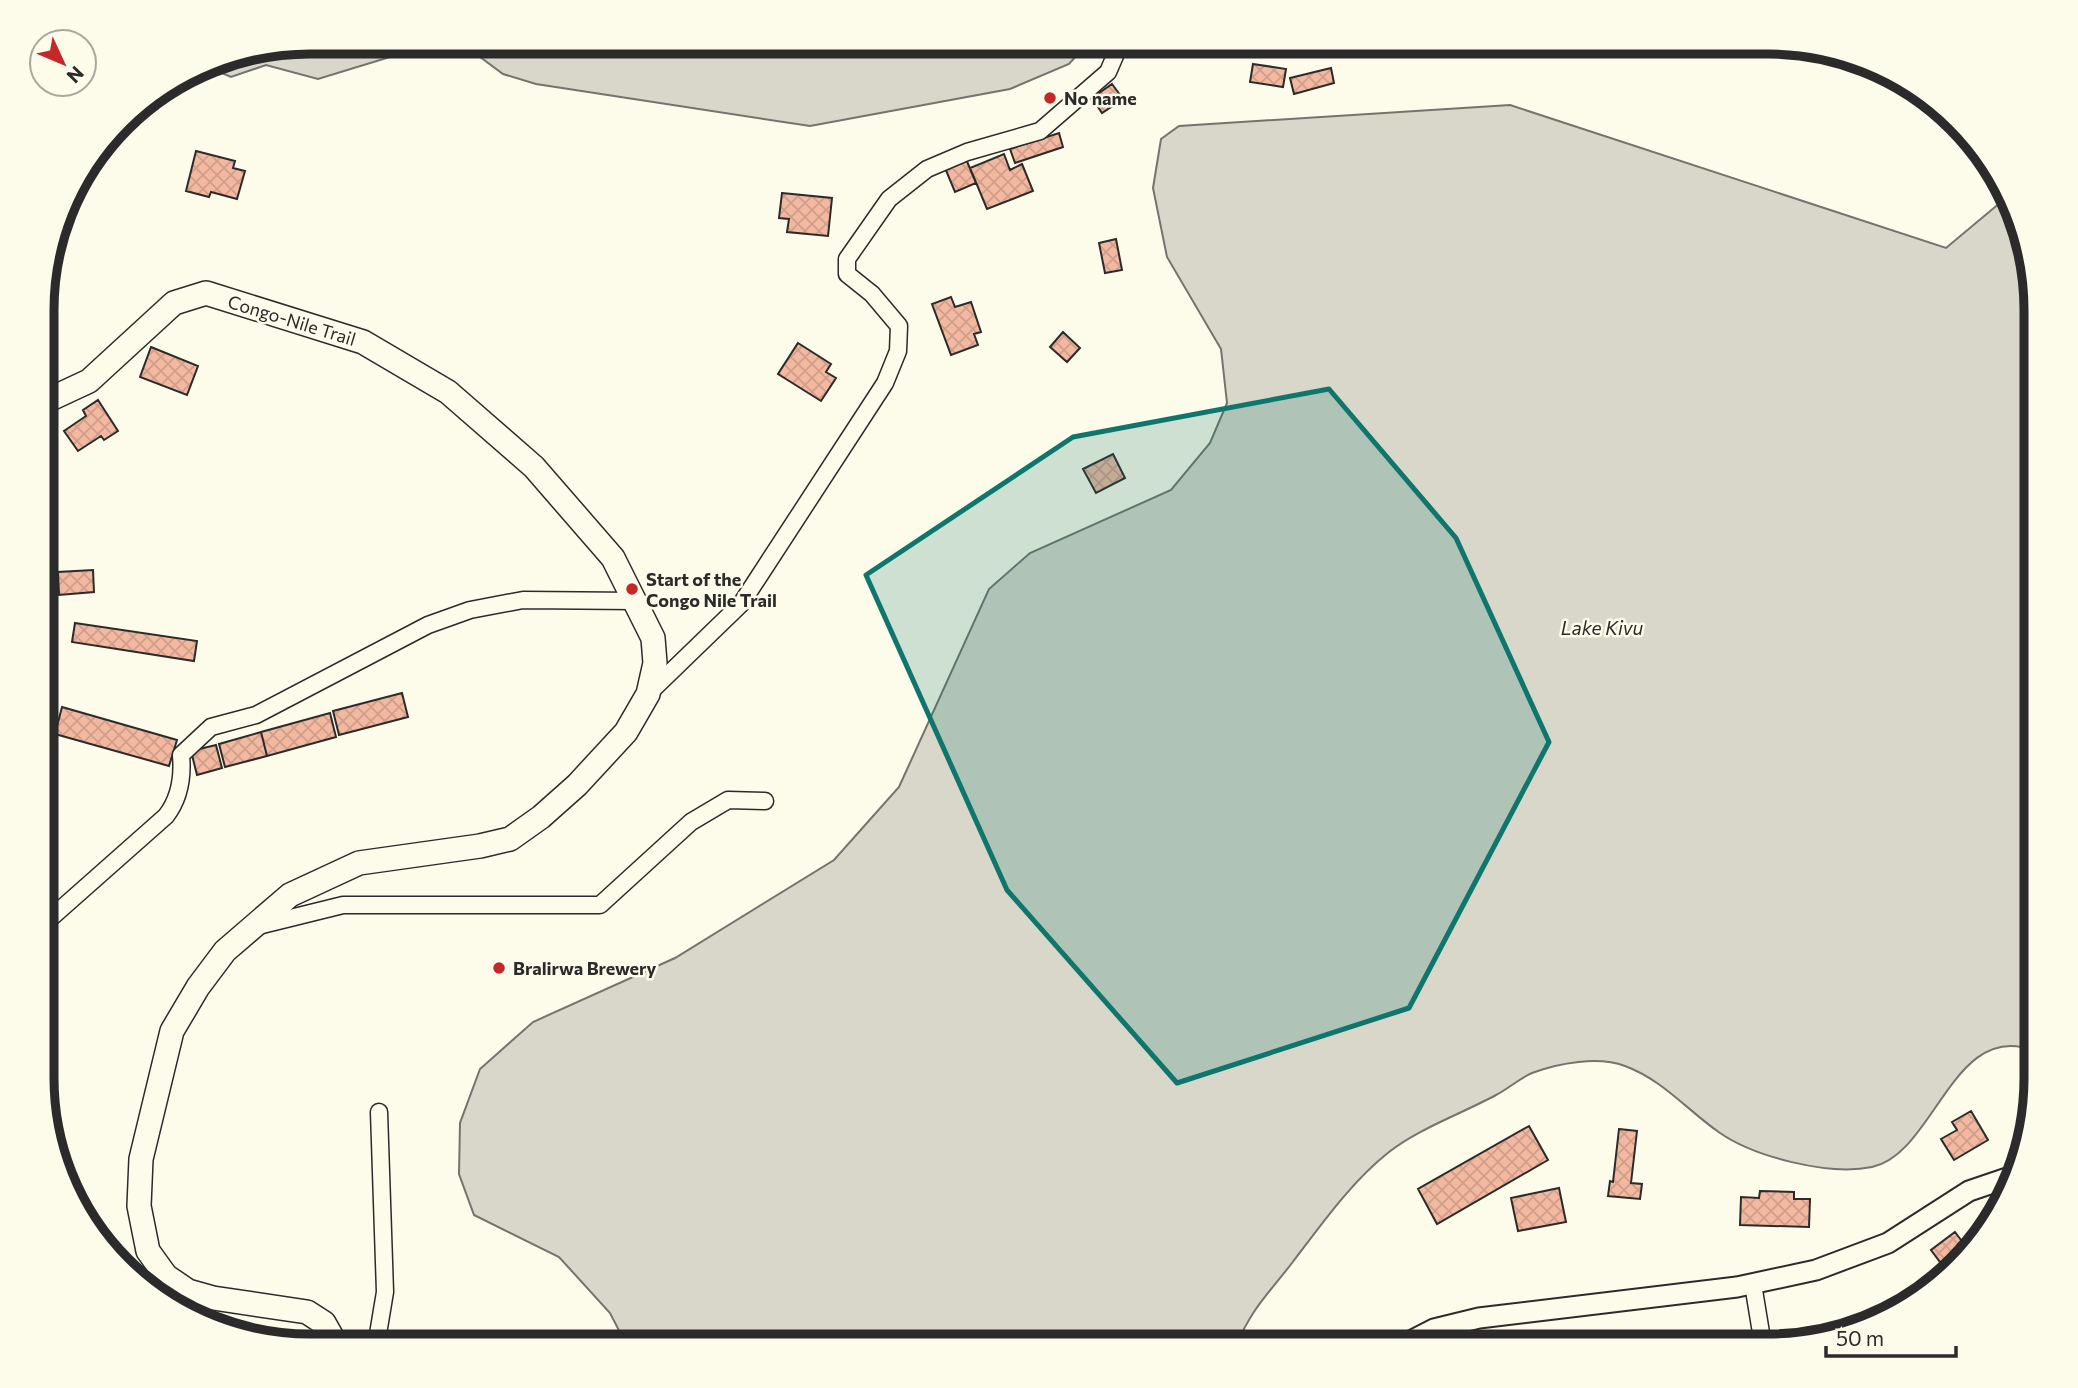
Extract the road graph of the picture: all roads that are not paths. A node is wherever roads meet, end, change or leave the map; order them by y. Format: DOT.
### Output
graph roads {
  1 [pos="1116,54"];
  2 [pos="54,397"];
  3 [pos="636,601"];
  4 [pos="648,694"];
  5 [pos="765,801"];
  6 [pos="54,915"];
  7 [pos="252,927"];
  8 [pos="379,1112"];
  9 [pos="2002,1180"];
  10 [pos="1753,1284"];
  11 [pos="330,1334"];
  12 [pos="378,1334"];
  13 [pos="1424,1334"];
  14 [pos="1761,1334"];
  1 -- 4 [label="street"];
  2 -- 3 [label="main road, Congo-Nile Trail"];
  3 -- 4 [label="main road, Congo-Nile Trail"];
  3 -- 6 [label="street"];
  4 -- 7 [label="main road, Congo-Nile Trail"];
  5 -- 7 [label="street"];
  7 -- 11 [label="main road, Congo-Nile Trail"];
  8 -- 12 [label="street"];
  9 -- 10 [label="street"];
  10 -- 13 [label="street"];
  10 -- 14 [label="street"];
}
